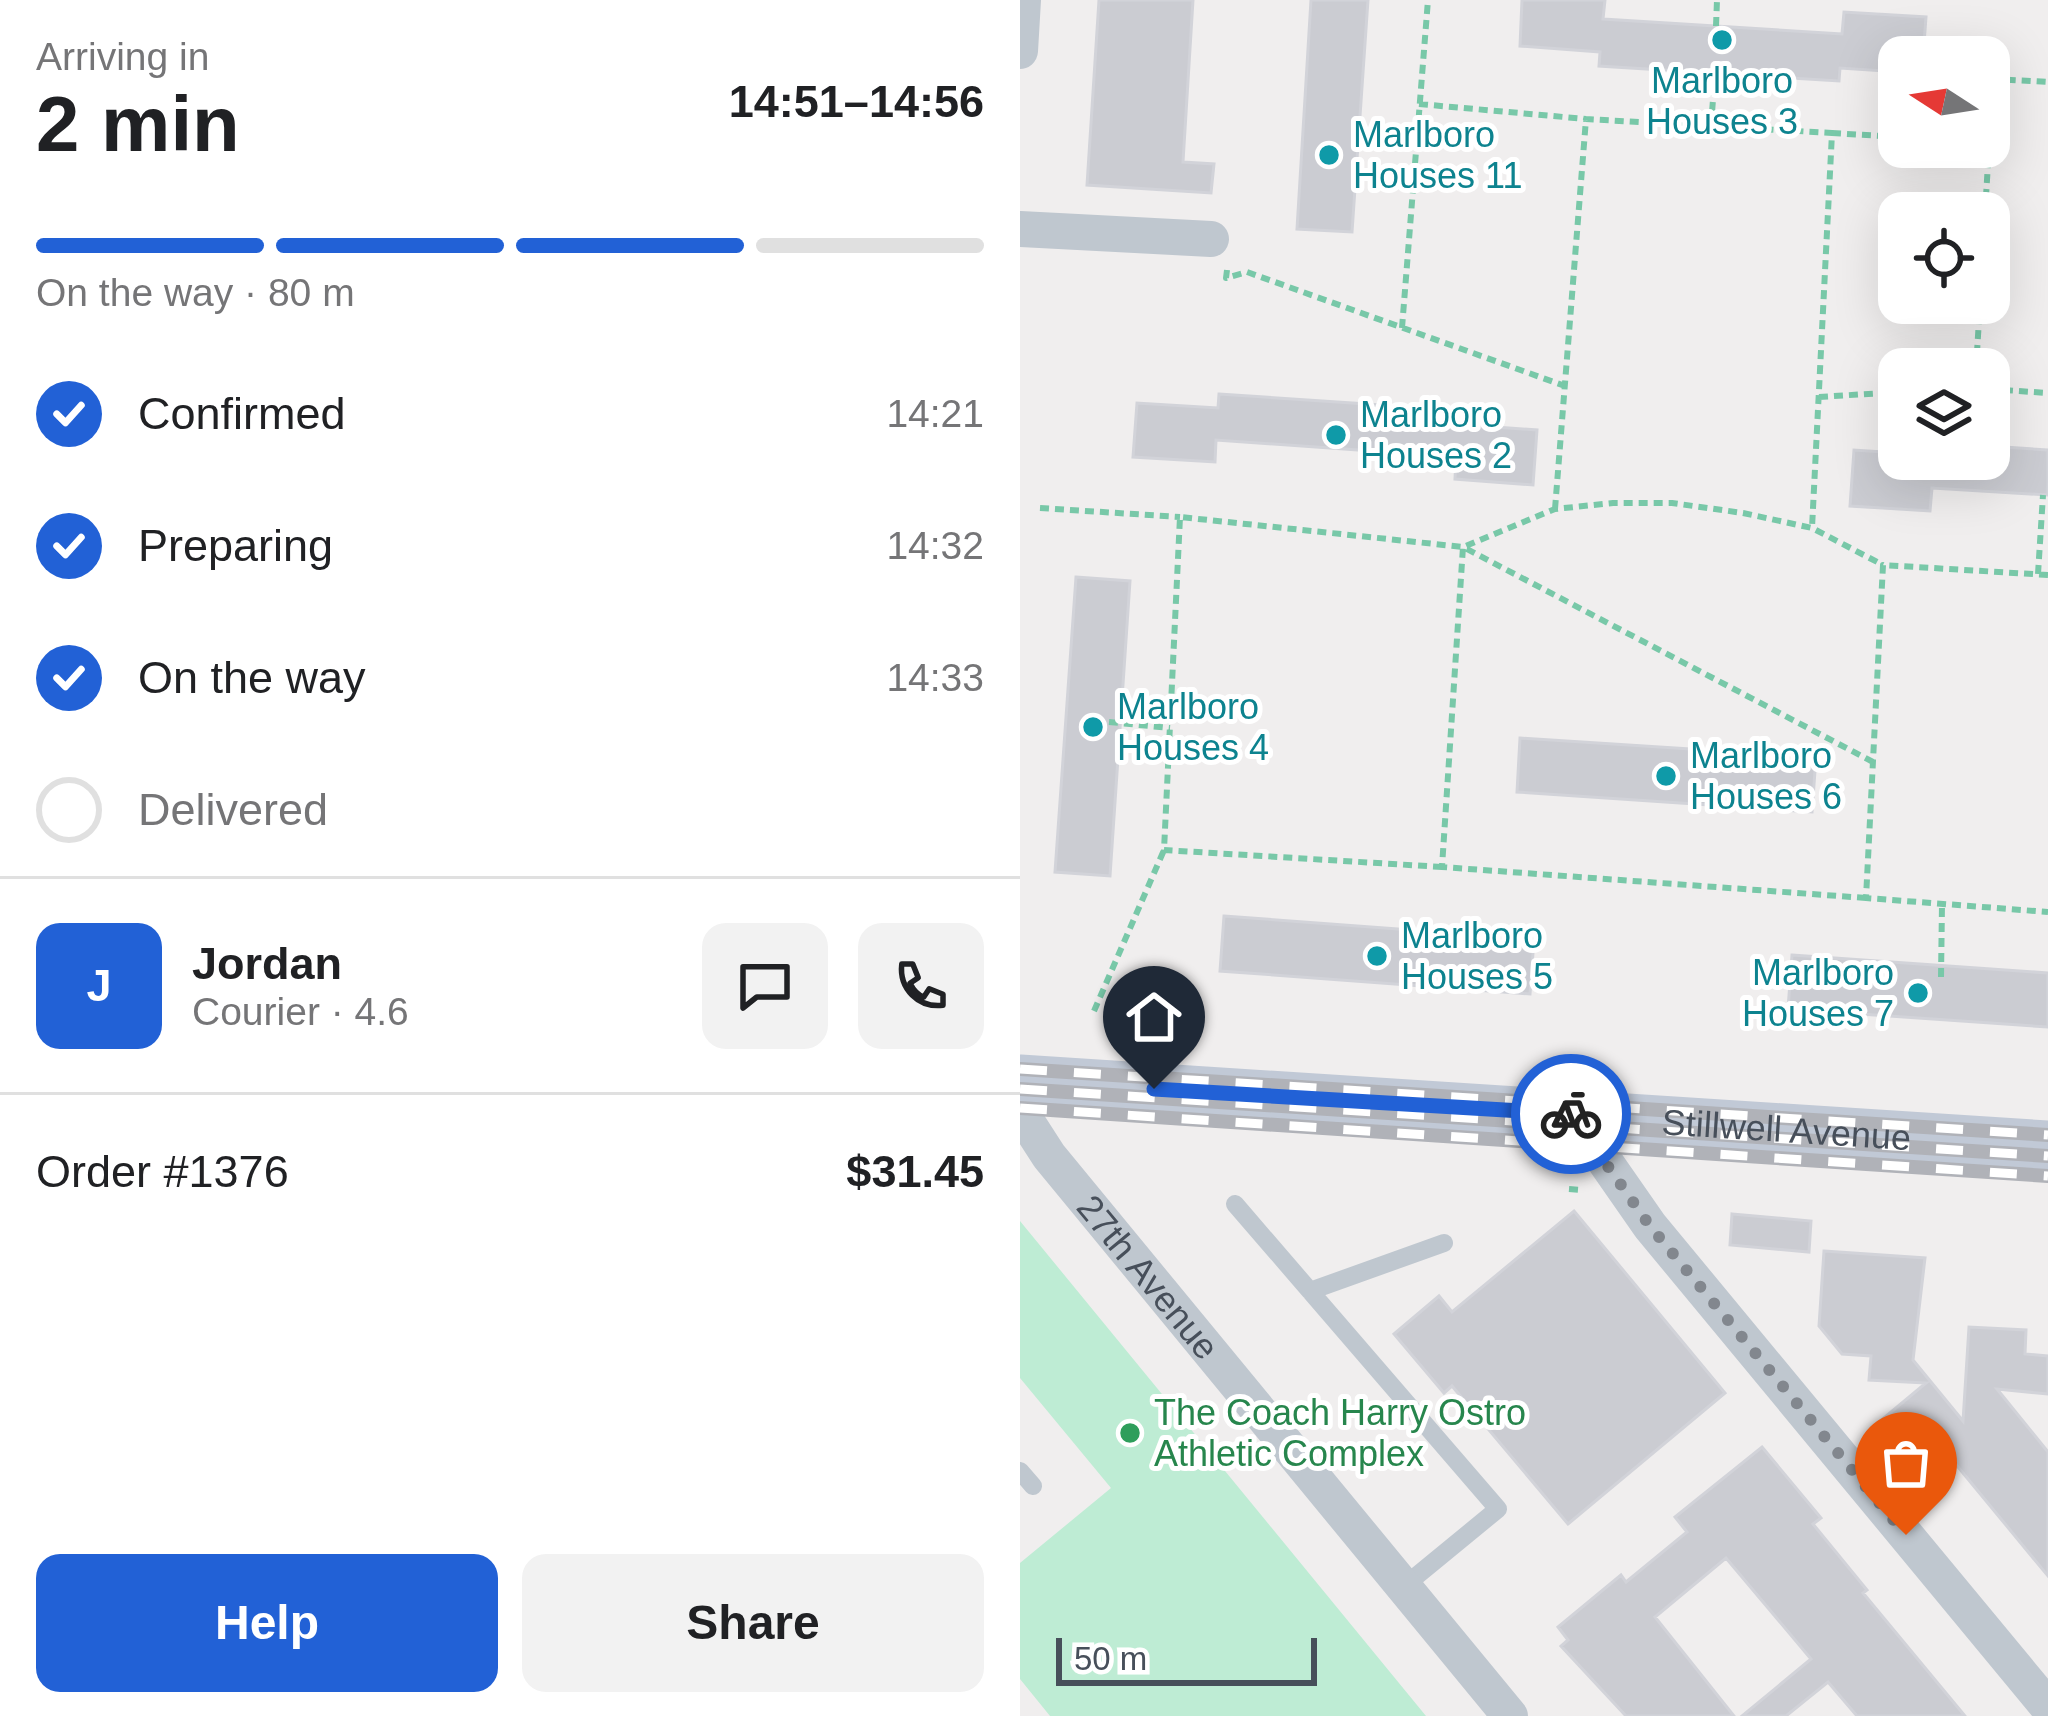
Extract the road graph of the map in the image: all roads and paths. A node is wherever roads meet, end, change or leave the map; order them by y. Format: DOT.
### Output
graph roads {
  1 [pos="1023,0"];
  2 [pos="1427,0"];
  3 [pos="1718,0"];
  4 [pos="1716,26"];
  5 [pos="1020,51"];
  6 [pos="1715,73"];
  7 [pos="2010,80"];
  8 [pos="2048,82"];
  9 [pos="1419,104"];
  10 [pos="1586,118"];
  11 [pos="1711,126"];
  12 [pos="1832,134"];
  13 [pos="1878,136"];
  14 [pos="1020,229"];
  15 [pos="1210,239"];
  16 [pos="1226,278"];
  17 [pos="1402,328"];
  18 [pos="1565,386"];
  19 [pos="2010,390"];
  20 [pos="1878,393"];
  21 [pos="2048,393"];
  22 [pos="1819,397"];
  23 [pos="2043,495"];
  24 [pos="1040,508"];
  25 [pos="1555,509"];
  26 [pos="1180,517"];
  27 [pos="1812,528"];
  28 [pos="1463,547"];
  29 [pos="1883,565"];
  30 [pos="2038,574"];
  31 [pos="2048,574"];
  32 [pos="1109,722"];
  33 [pos="1170,728"];
  34 [pos="1873,762"];
  35 [pos="1164,850"];
  36 [pos="1442,867"];
  37 [pos="1866,898"];
  38 [pos="1942,904"];
  39 [pos="2048,911"];
  40 [pos="1941,977"];
  41 [pos="1094,1011"];
  42 [pos="1020,1080"];
  43 [pos="1020,1111"];
  44 [pos="1572,1114"];
  45 [pos="2048,1146"];
  46 [pos="1569,1190"];
  47 [pos="1582,1190"];
  48 [pos="1235,1204"];
  49 [pos="1444,1243"];
  50 [pos="1310,1292"];
  51 [pos="1403,1587"];
  52 [pos="2048,1707"];
  53 [pos="1510,1716"];
  1 -- 5 [label="street"];
  2 -- 9 [label="path"];
  3 -- 4 [label="path"];
  6 -- 11 [label="path"];
  7 -- 8 [label="path"];
  9 -- 10 [label="path"];
  9 -- 17 [label="path"];
  10 -- 11 [label="path"];
  10 -- 18 [label="path"];
  11 -- 12 [label="path"];
  12 -- 13 [label="path"];
  12 -- 22 [label="path"];
  14 -- 15 [label="street"];
  16 -- 17 [label="path"];
  17 -- 18 [label="path"];
  18 -- 25 [label="path"];
  19 -- 21 [label="path"];
  20 -- 22 [label="path"];
  22 -- 27 [label="path"];
  23 -- 30 [label="path"];
  24 -- 26 [label="path"];
  25 -- 27 [label="path"];
  25 -- 28 [label="path"];
  26 -- 28 [label="path"];
  26 -- 33 [label="path"];
  27 -- 29 [label="path"];
  28 -- 34 [label="path"];
  28 -- 36 [label="path"];
  29 -- 30 [label="path"];
  29 -- 34 [label="path"];
  30 -- 31 [label="path"];
  32 -- 33 [label="path"];
  33 -- 35 [label="path"];
  34 -- 37 [label="path"];
  35 -- 36 [label="path"];
  35 -- 41 [label="path"];
  36 -- 37 [label="path"];
  37 -- 38 [label="path"];
  38 -- 39 [label="path"];
  38 -- 40 [label="path"];
  42 -- 44 [label="main road, Stillwell Avenue"];
  43 -- 51 [label="street, 27th Avenue"];
  44 -- 45 [label="main road, Stillwell Avenue"];
  44 -- 52 [label="street"];
  46 -- 47 [label="path"];
  48 -- 50 [label="lane"];
  49 -- 50 [label="lane"];
  50 -- 51 [label="lane"];
  51 -- 53 [label="street, 27th Avenue"];
}
